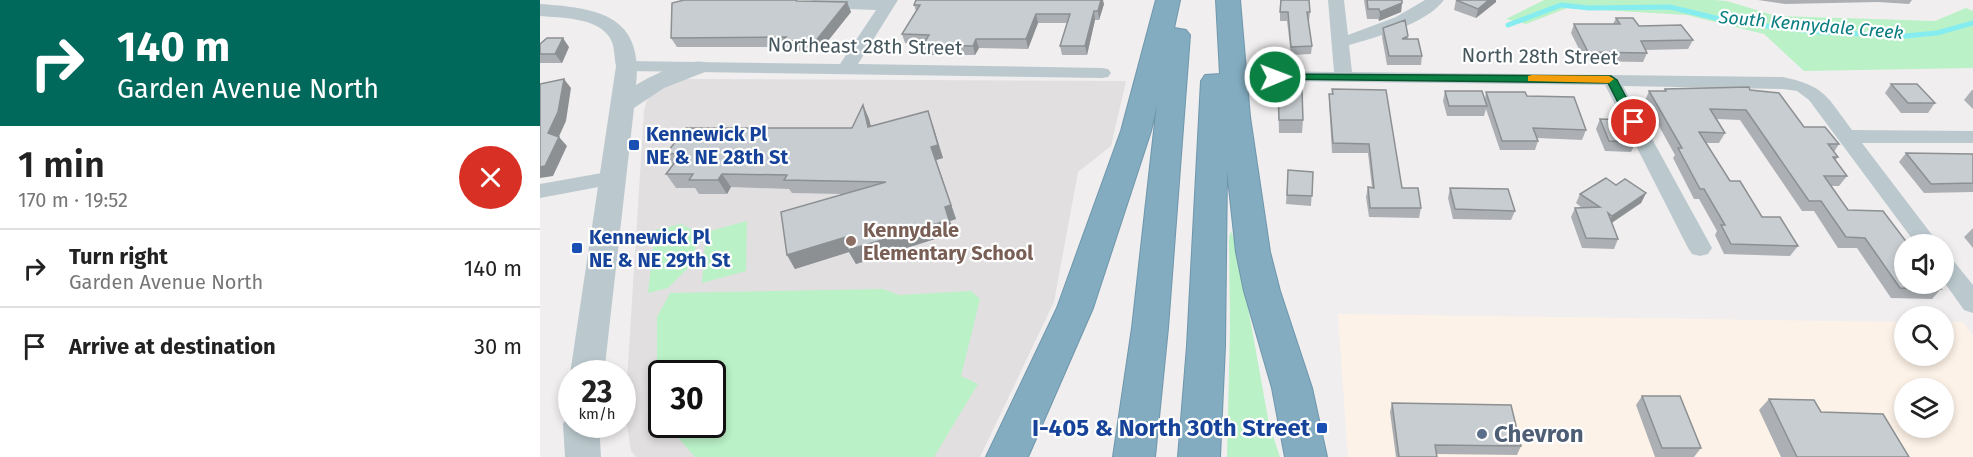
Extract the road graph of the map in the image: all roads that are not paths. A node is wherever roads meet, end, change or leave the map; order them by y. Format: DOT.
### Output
graph roads {
  1 [pos="1168,0"];
  2 [pos="1180,0"];
  3 [pos="1217,0"];
  4 [pos="1228,0"];
  5 [pos="1336,0"];
  6 [pos="1436,0"];
  7 [pos="888,2"];
  8 [pos="802,3"];
  9 [pos="540,10"];
  10 [pos="1340,42"];
  11 [pos="627,66"];
  12 [pos="697,67"];
  13 [pos="846,68"];
  14 [pos="1102,73"];
  15 [pos="1343,76"];
  16 [pos="1275,77"];
  17 [pos="1611,80"];
  18 [pos="622,105"];
  19 [pos="1845,136"];
  20 [pos="1973,137"];
  21 [pos="613,178"];
  22 [pos="540,191"];
  23 [pos="1920,234"];
  24 [pos="1700,248"];
  25 [pos="1954,278"];
  26 [pos="1972,300"];
  27 [pos="589,360"];
  28 [pos="582,438"];
  29 [pos="583,457"];
  30 [pos="1007,457"];
  31 [pos="1134,457"];
  32 [pos="1199,457"];
  33 [pos="1306,457"];
  1 -- 30 [label="highway"];
  2 -- 31 [label="highway"];
  3 -- 32 [label="highway"];
  4 -- 33 [label="highway"];
  5 -- 10 [label="street"];
  6 -- 10 [label="street"];
  7 -- 8 [label="street"];
  7 -- 13 [label="street"];
  9 -- 11 [label="street"];
  10 -- 15 [label="street"];
  11 -- 12 [label="street, Northeast 28th Street"];
  11 -- 18 [label="street"];
  12 -- 13 [label="street, Northeast 28th Street"];
  12 -- 18 [label="street"];
  13 -- 14 [label="street, Northeast 28th Street"];
  15 -- 16 [label="street, North 28th Street"];
  15 -- 17 [label="street, North 28th Street"];
  17 -- 19 [label="street, North 28th Street"];
  17 -- 24 [label="street"];
  18 -- 21 [label="street"];
  19 -- 20 [label="street"];
  19 -- 23 [label="street"];
  21 -- 22 [label="street"];
  21 -- 27 [label="street"];
  25 -- 26 [label="street"];
  28 -- 29 [label="street"];
}
